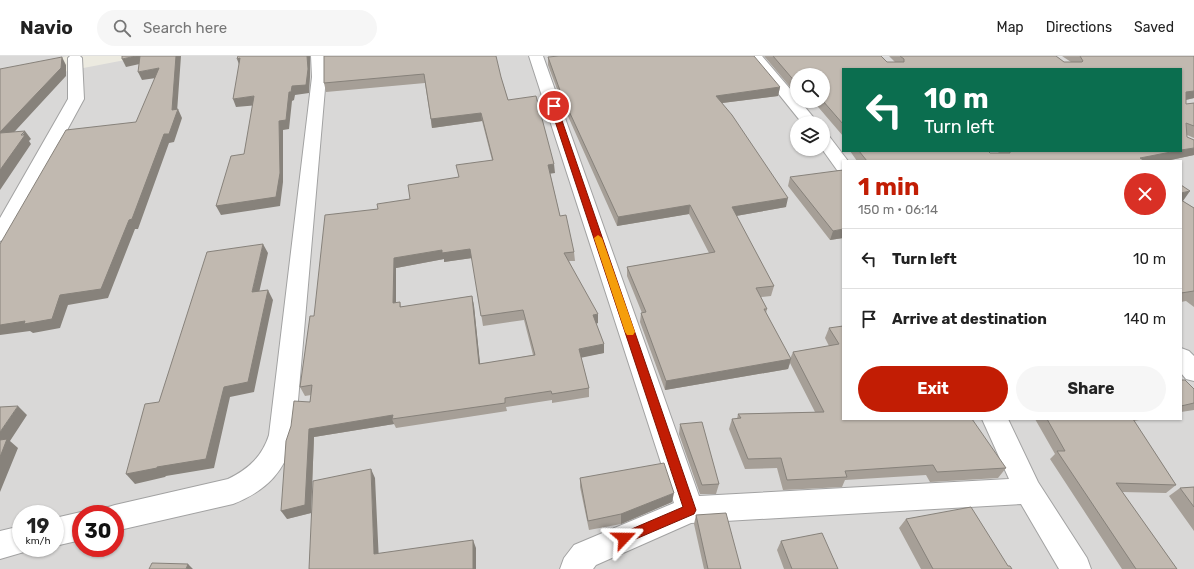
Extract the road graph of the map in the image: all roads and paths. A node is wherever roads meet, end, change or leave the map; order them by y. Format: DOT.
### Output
graph roads {
  1 [pos="318,56"];
  2 [pos="755,56"];
  3 [pos="73,58"];
  4 [pos="542,59"];
  5 [pos="804,116"];
  6 [pos="830,148"];
  7 [pos="842,165"];
  8 [pos="0,235"];
  9 [pos="1182,357"];
  10 [pos="1194,372"];
  11 [pos="995,420"];
  12 [pos="1028,491"];
  13 [pos="690,510"];
  14 [pos="124,516"];
  15 [pos="12,542"];
  16 [pos="0,545"];
  17 [pos="575,569"];
  18 [pos="1076,569"];
  1 -- 14 [label="street"];
  2 -- 5 [label="street"];
  3 -- 8 [label="street"];
  4 -- 13 [label="street"];
  6 -- 7 [label="street"];
  9 -- 10 [label="street"];
  11 -- 12 [label="street"];
  12 -- 13 [label="street"];
  12 -- 18 [label="street"];
  13 -- 17 [label="street"];
  15 -- 16 [label="street"];
}
